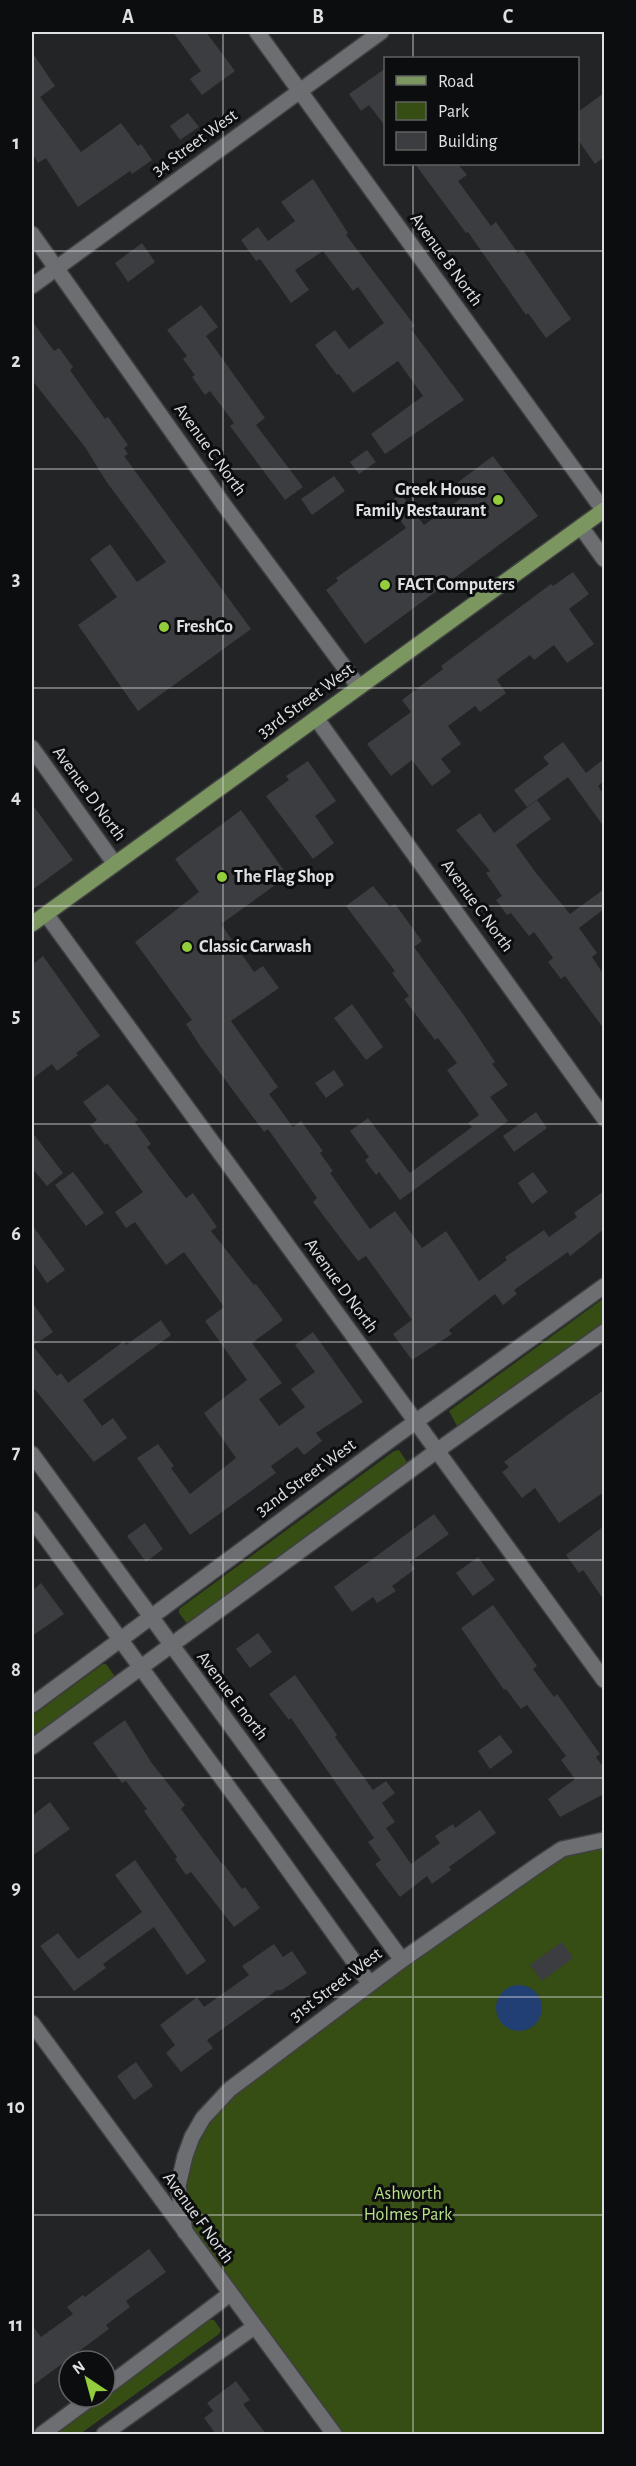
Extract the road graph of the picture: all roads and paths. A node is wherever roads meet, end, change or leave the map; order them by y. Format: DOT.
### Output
graph roads {
  1 [pos="257,32"];
  2 [pos="381,32"];
  3 [pos="300,91"];
  4 [pos="32,234"];
  5 [pos="56,268"];
  6 [pos="32,286"];
  7 [pos="604,511"];
  8 [pos="581,527"];
  9 [pos="604,560"];
  10 [pos="359,687"];
  11 [pos="316,718"];
  12 [pos="32,748"];
  13 [pos="115,864"];
  14 [pos="46,914"];
  15 [pos="32,924"];
  16 [pos="604,1118"];
  17 [pos="604,1286"];
  18 [pos="604,1332"];
  19 [pos="415,1422"];
  20 [pos="438,1450"];
  21 [pos="32,1454"];
  22 [pos="32,1519"];
  23 [pos="150,1617"];
  24 [pos="121,1640"];
  25 [pos="170,1646"];
  26 [pos="141,1668"];
  27 [pos="604,1680"];
  28 [pos="32,1704"];
  29 [pos="32,1747"];
  30 [pos="604,1840"];
  31 [pos="402,1960"];
  32 [pos="370,1984"];
  33 [pos="32,2023"];
  34 [pos="185,2232"];
  35 [pos="230,2295"];
  36 [pos="254,2327"];
  37 [pos="117,2379"];
  38 [pos="76,2409"];
  39 [pos="42,2434"];
  40 [pos="104,2434"];
  41 [pos="334,2434"];
  1 -- 3 [label="street, Avenue B North"];
  2 -- 3 [label="street, 34 Street West"];
  3 -- 5 [label="street, 34 Street West"];
  3 -- 7 [label="street, Avenue B North"];
  4 -- 5 [label="street, Avenue C North"];
  5 -- 6 [label="street, 34 Street West"];
  5 -- 10 [label="street, Avenue C North"];
  7 -- 8 [label="main road, 33rd Street West"];
  8 -- 9 [label="street"];
  8 -- 10 [label="main road, 33rd Street West"];
  10 -- 11 [label="main road, 33rd Street West"];
  11 -- 13 [label="main road, 33rd Street West"];
  11 -- 16 [label="street, Avenue C North"];
  12 -- 13 [label="street, Avenue D North"];
  13 -- 14 [label="main road, 33rd Street West"];
  14 -- 15 [label="main road, 33rd Street West"];
  14 -- 19 [label="street, Avenue D North"];
  17 -- 19 [label="street, 32nd Street West"];
  18 -- 20 [label="street"];
  19 -- 20 [label="street, Avenue D North"];
  19 -- 23 [label="street, 32nd Street West"];
  20 -- 25 [label="street"];
  20 -- 27 [label="street, Avenue D North"];
  21 -- 23 [label="street, Avenue E north"];
  22 -- 24 [label="street"];
  23 -- 24 [label="street, 32nd Street West"];
  23 -- 25 [label="street, Avenue E north"];
  24 -- 26 [label="street"];
  24 -- 28 [label="street, 32nd Street West"];
  25 -- 26 [label="street"];
  25 -- 31 [label="street, Avenue E north"];
  26 -- 29 [label="street"];
  26 -- 32 [label="street"];
  30 -- 31 [label="street, 31st Street West"];
  31 -- 32 [label="street, 31st Street West"];
  32 -- 34 [label="street, 31st Street West"];
  33 -- 34 [label="street, Avenue F North"];
  34 -- 35 [label="street, Avenue F North"];
  35 -- 36 [label="street, Avenue F North"];
  35 -- 37 [label="street"];
  36 -- 40 [label="street"];
  36 -- 41 [label="street, Avenue F North"];
  38 -- 39 [label="street"];
}
